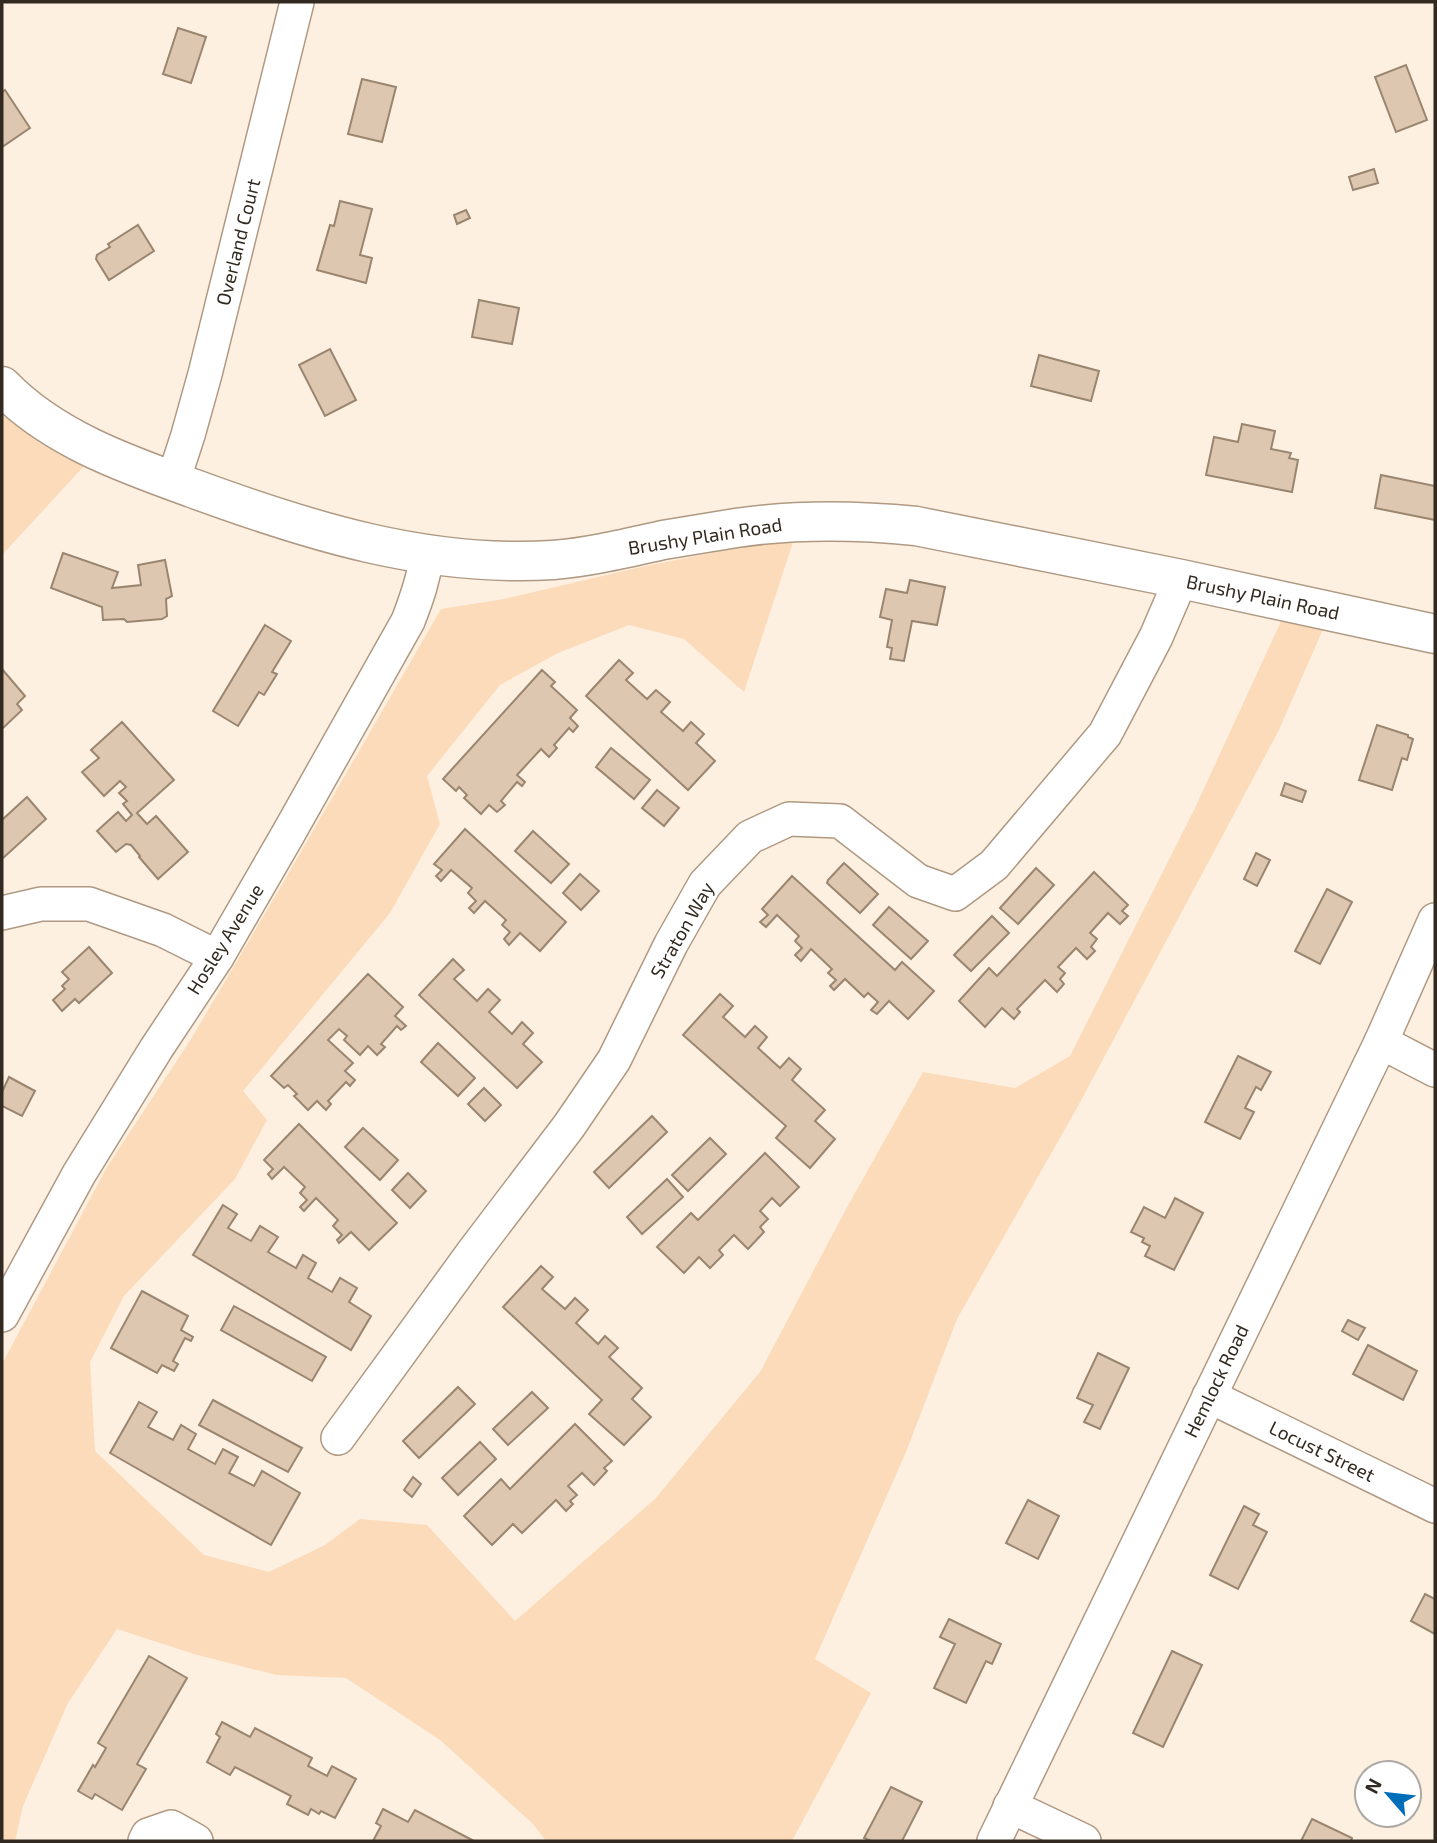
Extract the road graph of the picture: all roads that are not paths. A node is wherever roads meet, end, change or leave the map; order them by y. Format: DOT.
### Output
graph roads {
  1 [pos="297,2"];
  2 [pos="2,386"];
  3 [pos="173,481"];
  4 [pos="427,554"];
  5 [pos="1181,579"];
  6 [pos="1435,634"];
  7 [pos="2,913"];
  8 [pos="1435,920"];
  9 [pos="217,957"];
  10 [pos="1381,1042"];
  11 [pos="1435,1070"];
  12 [pos="2,1315"];
  13 [pos="1209,1396"];
  14 [pos="338,1438"];
  15 [pos="1435,1506"];
  16 [pos="1010,1806"];
  17 [pos="145,1841"];
  18 [pos="197,1841"];
  19 [pos="994,1841"];
  20 [pos="1084,1841"];
  1 -- 3 [label="street, Overland Court"];
  2 -- 3 [label="main road, Brushy Plain Road"];
  3 -- 4 [label="main road, Brushy Plain Road"];
  4 -- 5 [label="main road, Brushy Plain Road"];
  4 -- 9 [label="street, Hosley Avenue"];
  5 -- 6 [label="main road, Brushy Plain Road"];
  5 -- 14 [label="street, Straton Way"];
  7 -- 9 [label="street"];
  8 -- 10 [label="street, Hemlock Road"];
  9 -- 12 [label="street, Hosley Avenue"];
  10 -- 11 [label="street"];
  10 -- 13 [label="street, Hemlock Road"];
  13 -- 15 [label="street, Locust Street"];
  13 -- 16 [label="street, Hemlock Road"];
  16 -- 19 [label="street, Hemlock Road"];
  16 -- 20 [label="street"];
  17 -- 18 [label="street"];
}
